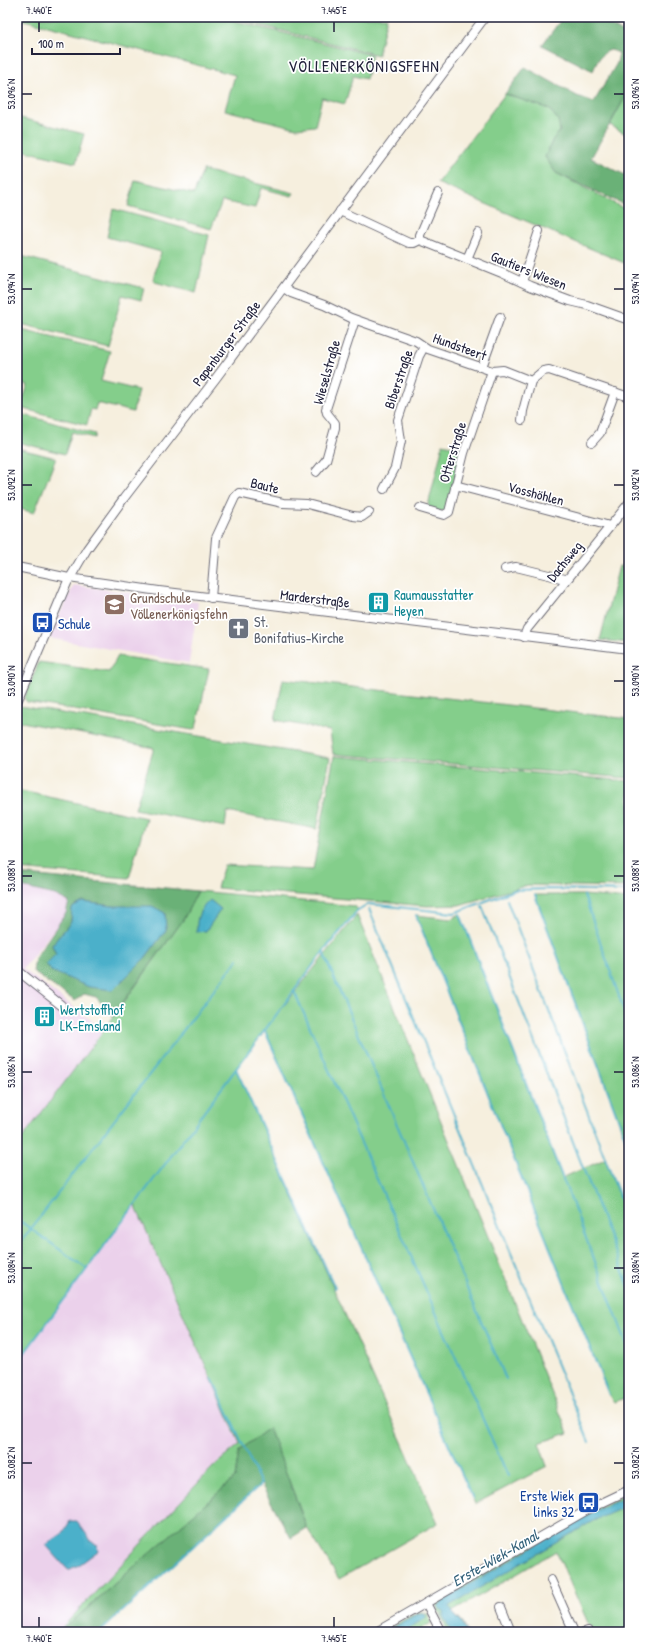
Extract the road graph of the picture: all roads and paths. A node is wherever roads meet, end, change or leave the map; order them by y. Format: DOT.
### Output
graph roads {
  1 [pos="485,17"];
  2 [pos="438,194"];
  3 [pos="340,211"];
  4 [pos="539,231"];
  5 [pos="478,233"];
  6 [pos="420,240"];
  7 [pos="467,258"];
  8 [pos="522,282"];
  9 [pos="284,288"];
  10 [pos="500,317"];
  11 [pos="355,320"];
  12 [pos="629,320"];
  13 [pos="424,346"];
  14 [pos="482,367"];
  15 [pos="492,371"];
  16 [pos="531,381"];
  17 [pos="615,392"];
  18 [pos="629,396"];
  19 [pos="522,420"];
  20 [pos="592,442"];
  21 [pos="316,472"];
  22 [pos="455,485"];
  23 [pos="384,489"];
  24 [pos="629,503"];
  25 [pos="420,508"];
  26 [pos="369,512"];
  27 [pos="610,526"];
  28 [pos="17,567"];
  29 [pos="505,569"];
  30 [pos="69,578"];
  31 [pos="565,580"];
  32 [pos="211,598"];
  33 [pos="524,637"];
  34 [pos="629,649"];
  35 [pos="17,702"];
  36 [pos="17,970"];
  37 [pos="62,1005"];
  38 [pos="629,1490"];
  39 [pos="552,1580"];
  40 [pos="426,1603"];
  41 [pos="501,1607"];
  42 [pos="376,1632"];
  43 [pos="441,1632"];
  44 [pos="511,1632"];
  45 [pos="574,1632"];
  1 -- 3 [label="street, Papenburger Straße"];
  2 -- 6 [label="street"];
  3 -- 6 [label="street, Gautiers Wiesen"];
  3 -- 9 [label="street, Papenburger Straße"];
  4 -- 8 [label="street"];
  5 -- 7 [label="street"];
  6 -- 7 [label="street, Gautiers Wiesen"];
  7 -- 8 [label="street, Gautiers Wiesen"];
  8 -- 12 [label="street, Gautiers Wiesen"];
  9 -- 11 [label="street, Hundsteert"];
  9 -- 30 [label="street, Papenburger Straße"];
  10 -- 14 [label="street"];
  11 -- 13 [label="street, Hundsteert"];
  11 -- 21 [label="street, Wieselstraße"];
  13 -- 14 [label="street, Hundsteert"];
  13 -- 23 [label="street, Biberstraße"];
  14 -- 15 [label="street, Hundsteert"];
  15 -- 16 [label="street, Hundsteert"];
  15 -- 22 [label="street, Otterstraße"];
  16 -- 17 [label="street"];
  16 -- 19 [label="street"];
  17 -- 18 [label="street"];
  17 -- 20 [label="street"];
  22 -- 25 [label="street, Otterstraße"];
  22 -- 27 [label="street, Vosshöhlen"];
  24 -- 27 [label="street, Dachsweg"];
  26 -- 32 [label="street, Baute"];
  27 -- 31 [label="street, Dachsweg"];
  28 -- 30 [label="street, Marderstraße"];
  29 -- 31 [label="street"];
  30 -- 32 [label="street, Marderstraße"];
  30 -- 35 [label="street, Papenburger Straße"];
  31 -- 33 [label="street, Dachsweg"];
  32 -- 33 [label="street, Marderstraße"];
  33 -- 34 [label="street, Marderstraße"];
  36 -- 37 [label="street"];
  38 -- 40 [label="street"];
  39 -- 45 [label="street"];
  40 -- 42 [label="street"];
  40 -- 43 [label="street"];
  41 -- 44 [label="street"];
}
